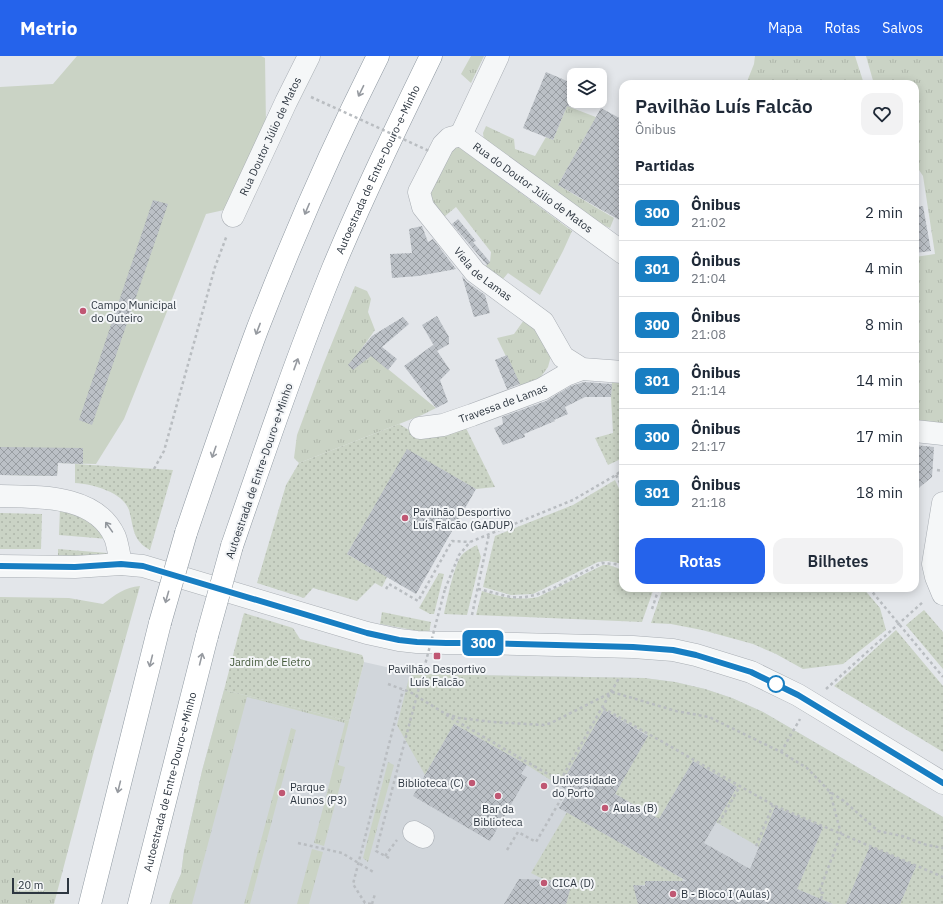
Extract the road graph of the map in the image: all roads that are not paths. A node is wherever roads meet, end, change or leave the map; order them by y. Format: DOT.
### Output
graph roads {
  1 [pos="309,56"];
  2 [pos="378,56"];
  3 [pos="431,56"];
  4 [pos="498,56"];
  5 [pos="462,135"];
  6 [pos="233,216"];
  7 [pos="614,241"];
  8 [pos="582,369"];
  9 [pos="619,372"];
  10 [pos="420,428"];
  11 [pos="919,431"];
  12 [pos="943,434"];
  13 [pos="0,496"];
  14 [pos="943,503"];
  15 [pos="121,564"];
  16 [pos="0,566"];
  17 [pos="934,597"];
  18 [pos="943,783"];
  19 [pos="90,904"];
  20 [pos="139,904"];
  1 -- 6 [label="street, Rua Doutor Júlio de Matos"];
  2 -- 19 [label="highway, one-way, bridge"];
  20 -- 3 [label="highway, Autoestrada de Entre-Douro-e-Minho, one-way, bridge"];
  4 -- 5 [label="street"];
  5 -- 7 [label="street, Rua do Doutor Júlio de Matos"];
  5 -- 8 [label="street, Viela de Lamas"];
  8 -- 9 [label="street, Viela de Lamas"];
  8 -- 10 [label="street, Travessa de Lamas"];
  11 -- 12 [label="street"];
  15 -- 13 [label="street, one-way"];
  14 -- 17 [label="street"];
  15 -- 16 [label="street"];
  15 -- 18 [label="street"];
}
